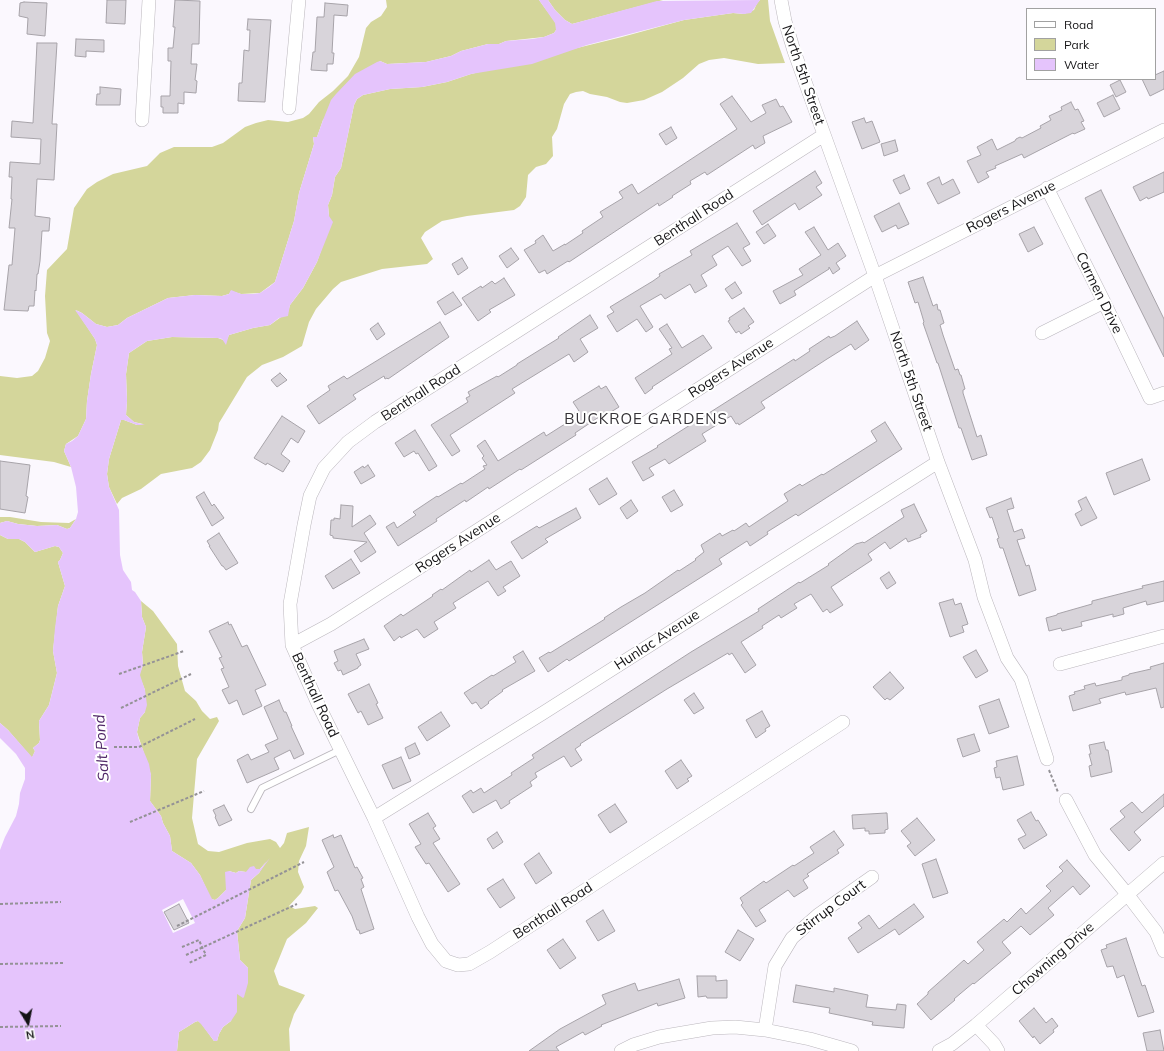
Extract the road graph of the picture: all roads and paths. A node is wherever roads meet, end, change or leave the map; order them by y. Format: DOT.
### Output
graph roads {
  1 [pos="149,0"];
  2 [pos="299,0"];
  3 [pos="781,0"];
  4 [pos="289,108"];
  5 [pos="142,120"];
  6 [pos="1164,130"];
  7 [pos="824,135"];
  8 [pos="1046,188"];
  9 [pos="875,276"];
  10 [pos="1104,302"];
  11 [pos="1042,333"];
  12 [pos="1164,393"];
  13 [pos="938,462"];
  14 [pos="1164,636"];
  15 [pos="292,645"];
  16 [pos="184,651"];
  17 [pos="1060,664"];
  18 [pos="118,674"];
  19 [pos="192,674"];
  20 [pos="121,708"];
  21 [pos="195,719"];
  22 [pos="843,722"];
  23 [pos="114,747"];
  24 [pos="340,750"];
  25 [pos="1047,759"];
  26 [pos="204,791"];
  27 [pos="1066,800"];
  28 [pos="251,809"];
  29 [pos="374,818"];
  30 [pos="130,822"];
  31 [pos="304,862"];
  32 [pos="1164,864"];
  33 [pos="872,877"];
  34 [pos="1128,894"];
  35 [pos="61,902"];
  36 [pos="0,904"];
  37 [pos="297,904"];
  38 [pos="177,926"];
  39 [pos="182,947"];
  40 [pos="202,947"];
  41 [pos="1164,951"];
  42 [pos="186,955"];
  43 [pos="62,962"];
  44 [pos="189,963"];
  45 [pos="0,964"];
  46 [pos="976,1025"];
  47 [pos="61,1026"];
  48 [pos="0,1028"];
  49 [pos="765,1030"];
  50 [pos="621,1051"];
  51 [pos="852,1051"];
  52 [pos="939,1051"];
  53 [pos="998,1051"];
  1 -- 5 [label="street"];
  2 -- 4 [label="street"];
  3 -- 7 [label="street, North 5th Street"];
  6 -- 8 [label="street, Rogers Avenue"];
  7 -- 9 [label="street, North 5th Street"];
  7 -- 15 [label="street, Benthall Road"];
  8 -- 9 [label="street, Rogers Avenue"];
  8 -- 10 [label="street, Carmen Drive"];
  9 -- 13 [label="street, North 5th Street"];
  9 -- 15 [label="street, Rogers Avenue"];
  10 -- 11 [label="street"];
  10 -- 12 [label="street, Carmen Drive"];
  13 -- 25 [label="street, North 5th Street"];
  13 -- 29 [label="street, Hunlac Avenue"];
  14 -- 17 [label="street"];
  15 -- 24 [label="street, Benthall Road"];
  16 -- 18 [label="path"];
  19 -- 20 [label="path"];
  21 -- 23 [label="path"];
  22 -- 29 [label="street, Benthall Road"];
  24 -- 28 [label="lane"];
  24 -- 29 [label="street, Benthall Road"];
  25 -- 27 [label="path"];
  26 -- 30 [label="path"];
  27 -- 34 [label="street"];
  31 -- 38 [label="path"];
  32 -- 34 [label="street, Chowning Drive"];
  33 -- 49 [label="street, Stirrup Court"];
  34 -- 41 [label="street"];
  34 -- 46 [label="street, Chowning Drive"];
  35 -- 36 [label="path"];
  37 -- 40 [label="path"];
  39 -- 40 [label="path"];
  40 -- 42 [label="path"];
  40 -- 44 [label="path"];
  43 -- 45 [label="path"];
  46 -- 52 [label="street, Chowning Drive"];
  46 -- 53 [label="street"];
  47 -- 48 [label="path"];
  49 -- 50 [label="street"];
  49 -- 51 [label="street"];
}
